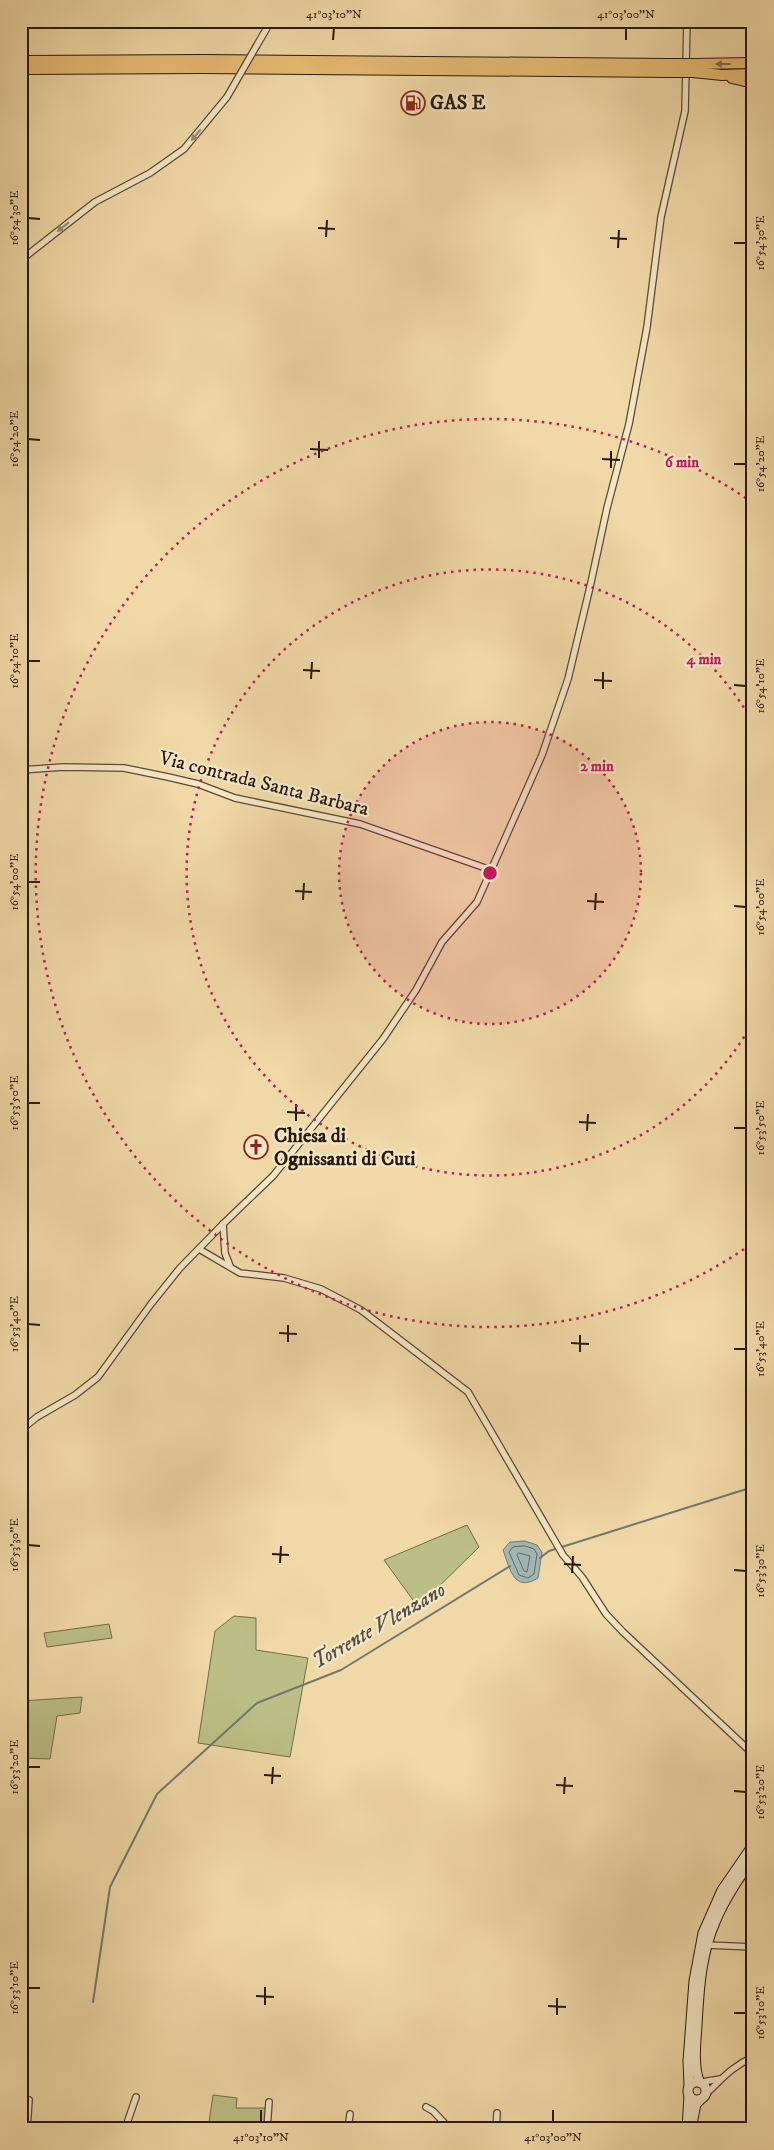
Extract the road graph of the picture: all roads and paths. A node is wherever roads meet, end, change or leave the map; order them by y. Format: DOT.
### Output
graph roads {
  1 [pos="271,21"];
  2 [pos="688,21"];
  3 [pos="21,62"];
  4 [pos="753,63"];
  5 [pos="670,68"];
  6 [pos="693,68"];
  7 [pos="21,69"];
  8 [pos="753,74"];
  9 [pos="722,75"];
  10 [pos="753,83"];
  11 [pos="21,260"];
  12 [pos="21,770"];
  13 [pos="492,870"];
  14 [pos="223,1224"];
  15 [pos="199,1249"];
  16 [pos="230,1266"];
  17 [pos="21,1430"];
  18 [pos="753,1754"];
  19 [pos="753,1845"];
  20 [pos="753,1858"];
  21 [pos="707,1945"];
  22 [pos="753,1947"];
  23 [pos="753,2058"];
  24 [pos="720,2078"];
  25 [pos="700,2082"];
  26 [pos="689,2091"];
  27 [pos="136,2097"];
  28 [pos="703,2097"];
  29 [pos="29,2100"];
  30 [pos="269,2102"];
  31 [pos="426,2107"];
  32 [pos="497,2113"];
  33 [pos="350,2114"];
  34 [pos="27,2129"];
  35 [pos="125,2129"];
  36 [pos="267,2129"];
  37 [pos="348,2129"];
  38 [pos="450,2129"];
  39 [pos="496,2129"];
  40 [pos="687,2129"];
  41 [pos="692,2129"];
  1 -- 11 [label="street, one-way, bridge"];
  2 -- 13 [label="street"];
  3 -- 5 [label="highway"];
  4 -- 6 [label="highway, one-way"];
  5 -- 6 [label="highway, bridge"];
  5 -- 7 [label="highway"];
  6 -- 9 [label="highway"];
  8 -- 9 [label="highway"];
  9 -- 10 [label="highway"];
  12 -- 13 [label="street, Via contrada Santa Barbara"];
  13 -- 14 [label="street"];
  14 -- 15 [label="street"];
  14 -- 16 [label="street"];
  15 -- 16 [label="street"];
  15 -- 17 [label="street"];
  16 -- 18 [label="street"];
  19 -- 26 [label="main road"];
  20 -- 21 [label="main road"];
  21 -- 22 [label="street"];
  21 -- 25 [label="main road"];
  23 -- 24 [label="street"];
  24 -- 25 [label="street"];
  24 -- 28 [label="street"];
  25 -- 26 [label="main road"];
  25 -- 28 [label="main road"];
  26 -- 28 [label="main road"];
  26 -- 40 [label="main road"];
  27 -- 35 [label="street"];
  28 -- 41 [label="main road"];
  29 -- 34 [label="street"];
  30 -- 36 [label="street"];
  31 -- 38 [label="street"];
  32 -- 39 [label="street"];
  33 -- 37 [label="street"];
}
